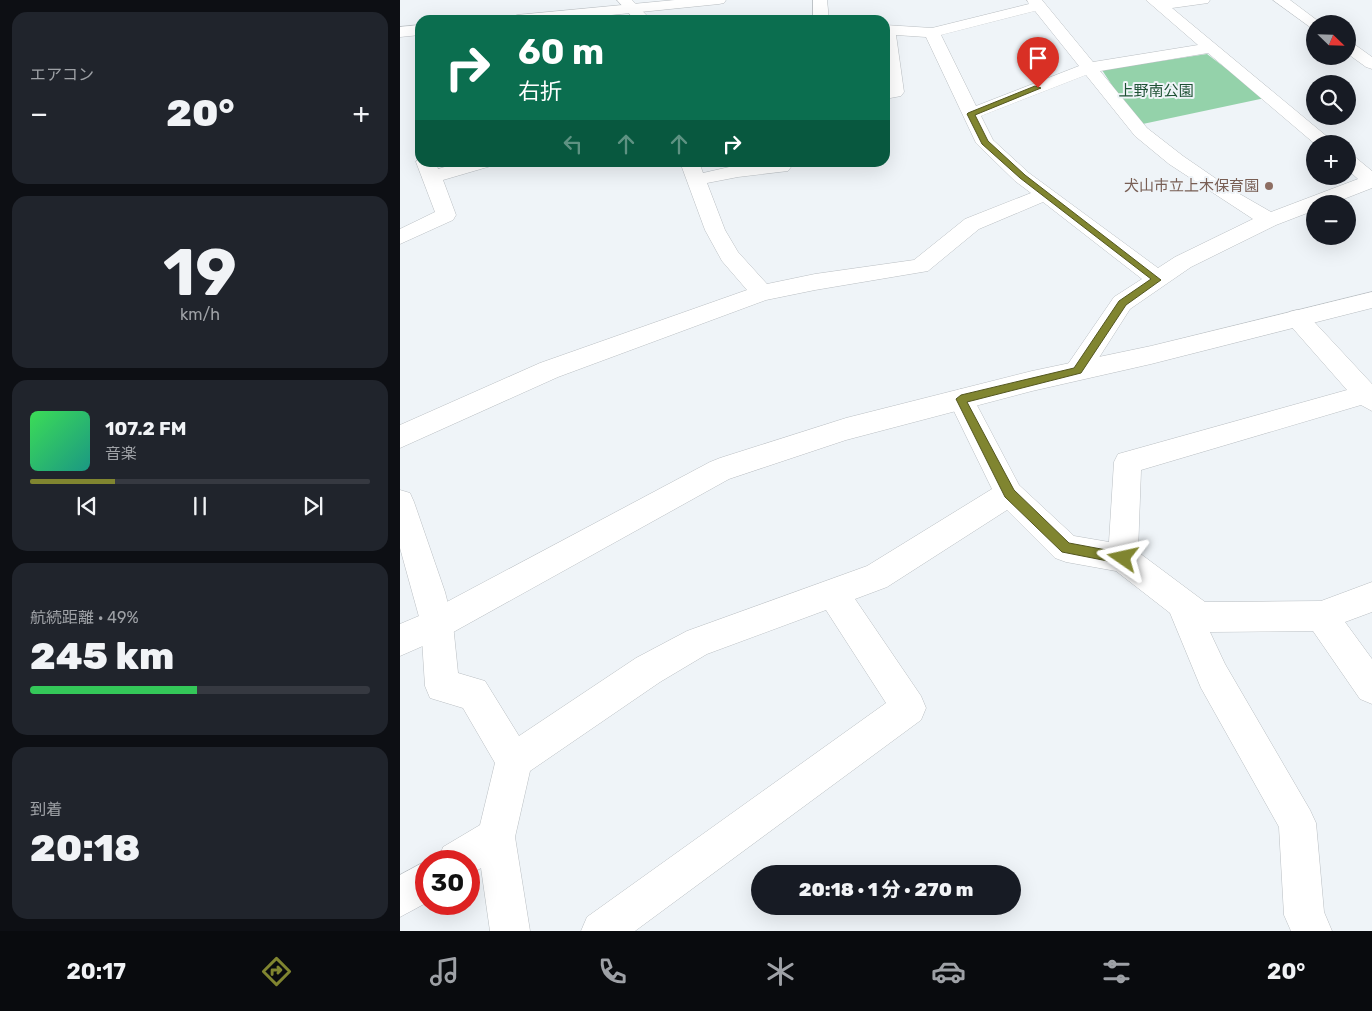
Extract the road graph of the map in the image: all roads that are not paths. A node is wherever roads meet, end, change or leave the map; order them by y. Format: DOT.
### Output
graph roads {
  1 [pos="719,0"];
  2 [pos="820,0"];
  3 [pos="1203,0"];
  4 [pos="1280,0"];
  5 [pos="1156,2"];
  6 [pos="1036,3"];
  7 [pos="627,4"];
  8 [pos="551,15"];
  9 [pos="638,15"];
  10 [pos="820,15"];
  11 [pos="1306,18"];
  12 [pos="415,30"];
  13 [pos="890,30"];
  14 [pos="400,32"];
  15 [pos="932,33"];
  16 [pos="1210,48"];
  17 [pos="890,51"];
  18 [pos="1356,53"];
  19 [pos="1372,64"];
  20 [pos="1088,68"];
  21 [pos="890,93"];
  22 [pos="970,114"];
  23 [pos="1316,135"];
  24 [pos="427,167"];
  25 [pos="781,167"];
  26 [pos="1356,167"];
  27 [pos="693,171"];
  28 [pos="1372,181"];
  29 [pos="1046,194"];
  30 [pos="1269,220"];
  31 [pos="400,237"];
  32 [pos="1157,280"];
  33 [pos="762,293"];
  34 [pos="1372,300"];
  35 [pos="1297,318"];
  36 [pos="1077,371"];
  37 [pos="1369,397"];
  38 [pos="961,399"];
  39 [pos="400,437"];
  40 [pos="1009,494"];
  41 [pos="400,502"];
  42 [pos="1123,558"];
  43 [pos="833,593"];
  44 [pos="1372,597"];
  45 [pos="1182,604"];
  46 [pos="1321,616"];
  47 [pos="437,624"];
  48 [pos="400,640"];
  49 [pos="1372,687"];
  50 [pos="514,760"];
  51 [pos="496,837"];
  52 [pos="475,850"];
  53 [pos="415,888"];
  54 [pos="400,897"];
  55 [pos="510,931"];
  56 [pos="601,931"];
  57 [pos="1312,931"];
  1 -- 7 [label="street"];
  2 -- 10 [label="street"];
  3 -- 5 [label="street"];
  4 -- 11 [label="street"];
  5 -- 16 [label="street"];
  6 -- 15 [label="street"];
  6 -- 20 [label="street"];
  7 -- 8 [label="street"];
  7 -- 9 [label="street"];
  12 -- 14 [label="street"];
  13 -- 15 [label="street"];
  15 -- 22 [label="street"];
  16 -- 20 [label="street"];
  16 -- 23 [label="street"];
  17 -- 21 [label="street"];
  18 -- 19 [label="street"];
  20 -- 22 [label="street"];
  20 -- 30 [label="street"];
  22 -- 29 [label="street"];
  24 -- 31 [label="street"];
  25 -- 27 [label="street"];
  26 -- 28 [label="street"];
  27 -- 33 [label="street"];
  28 -- 30 [label="street"];
  29 -- 32 [label="street"];
  29 -- 33 [label="street"];
  30 -- 32 [label="street"];
  32 -- 36 [label="street"];
  33 -- 39 [label="street"];
  34 -- 35 [label="street"];
  35 -- 36 [label="street"];
  35 -- 37 [label="street"];
  36 -- 38 [label="street"];
  37 -- 42 [label="street"];
  38 -- 40 [label="street"];
  38 -- 47 [label="street"];
  40 -- 42 [label="street"];
  40 -- 43 [label="street"];
  41 -- 47 [label="street"];
  42 -- 45 [label="street"];
  43 -- 50 [label="street"];
  43 -- 56 [label="street"];
  44 -- 46 [label="street"];
  45 -- 46 [label="street"];
  45 -- 57 [label="street"];
  46 -- 49 [label="street"];
  47 -- 48 [label="street"];
  47 -- 50 [label="street"];
  50 -- 51 [label="street"];
  51 -- 52 [label="street"];
  51 -- 55 [label="street"];
  53 -- 54 [label="street"];
}
